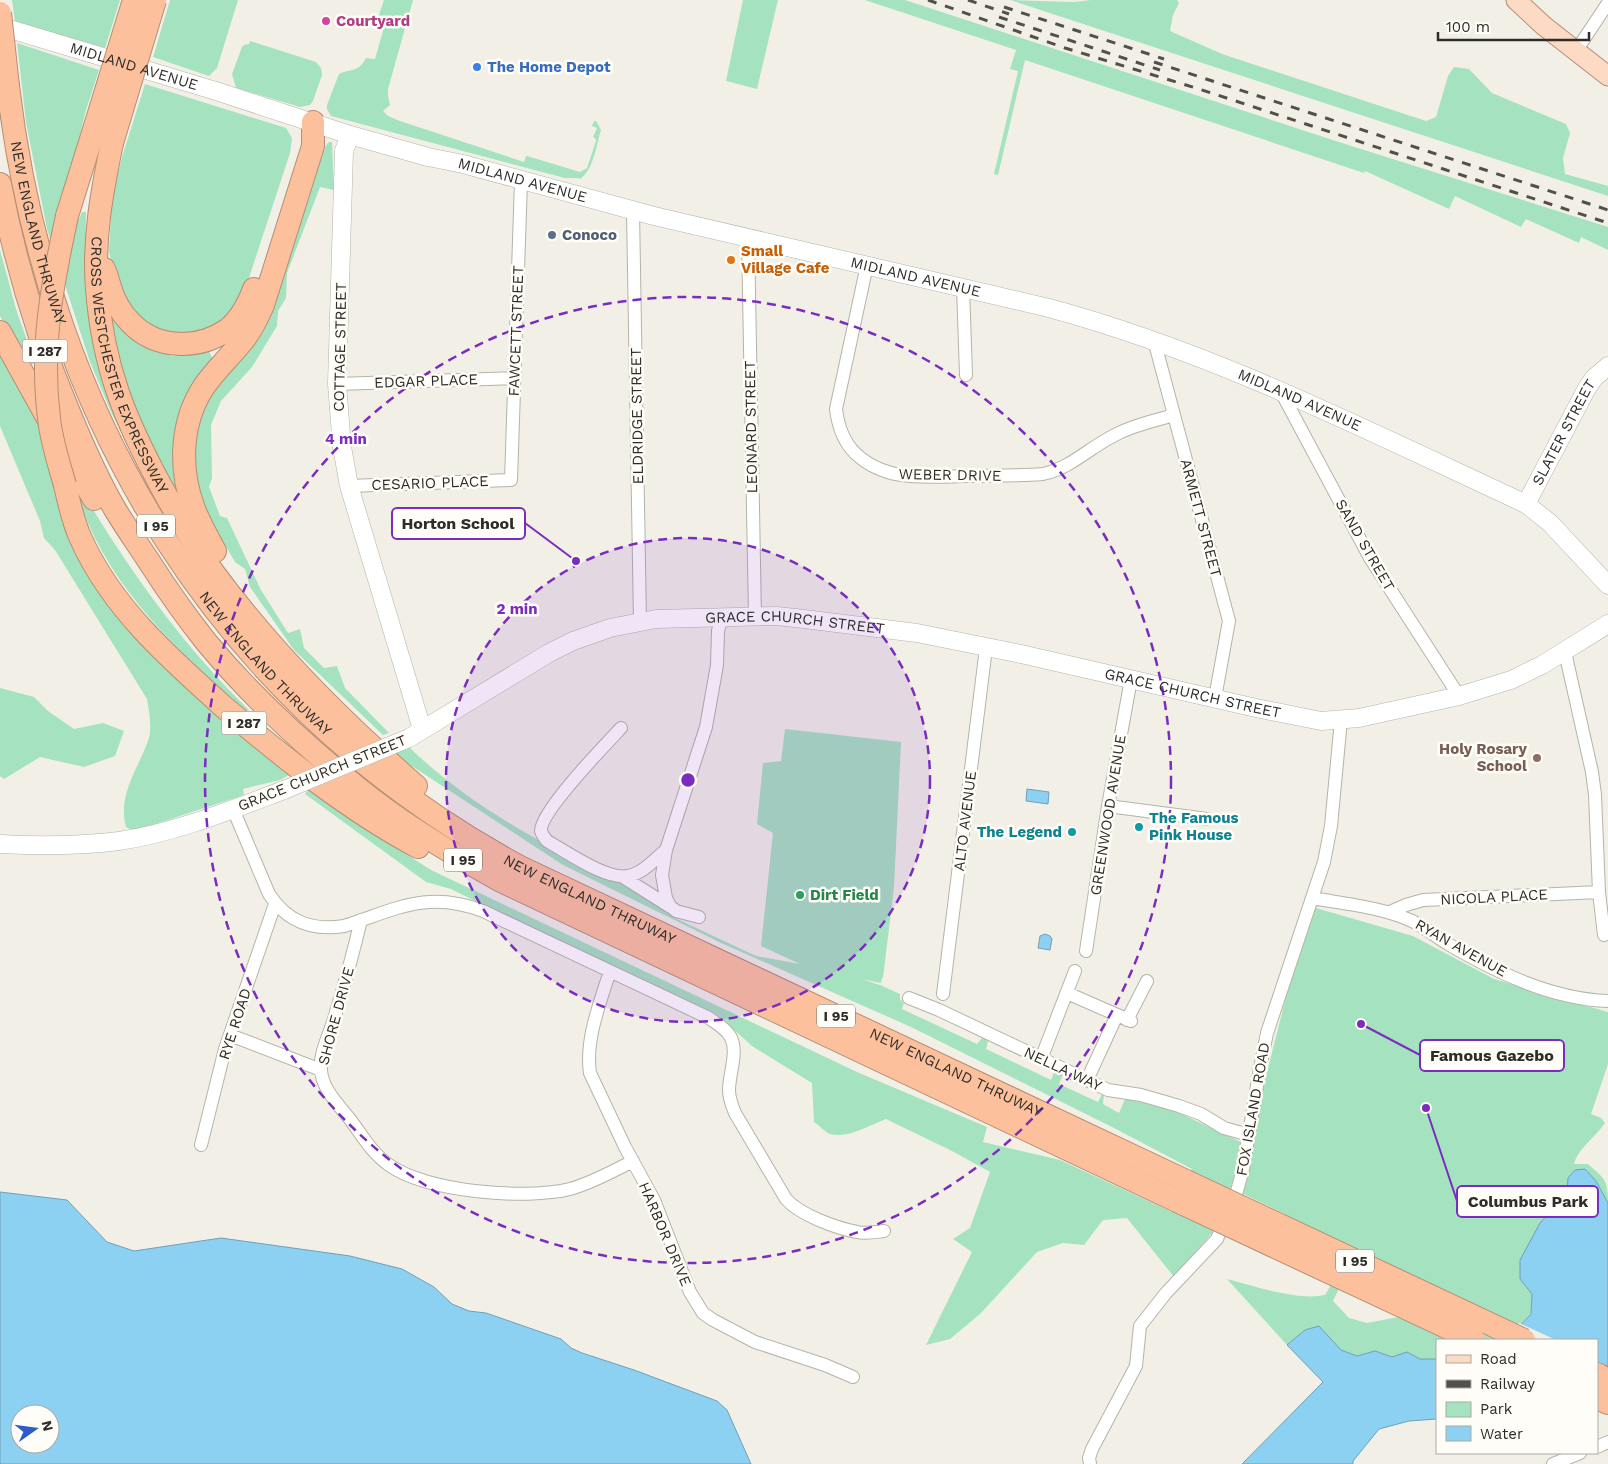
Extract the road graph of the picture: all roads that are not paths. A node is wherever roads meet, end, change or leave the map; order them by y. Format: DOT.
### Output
graph roads {
  1 [pos="134,0"];
  2 [pos="155,0"];
  3 [pos="1516,0"];
  4 [pos="1608,3"];
  5 [pos="0,14"];
  6 [pos="0,26"];
  7 [pos="1576,51"];
  8 [pos="1608,76"];
  9 [pos="313,122"];
  10 [pos="350,134"];
  11 [pos="102,139"];
  12 [pos="521,181"];
  13 [pos="0,184"];
  14 [pos="633,211"];
  15 [pos="748,238"];
  16 [pos="96,256"];
  17 [pos="867,265"];
  18 [pos="963,287"];
  19 [pos="0,332"];
  20 [pos="1154,340"];
  21 [pos="1608,366"];
  22 [pos="966,375"];
  23 [pos="514,378"];
  24 [pos="337,384"];
  25 [pos="1280,390"];
  26 [pos="1174,415"];
  27 [pos="511,480"];
  28 [pos="349,486"];
  29 [pos="1526,504"];
  30 [pos="1608,585"];
  31 [pos="181,608"];
  32 [pos="755,616"];
  33 [pos="722,617"];
  34 [pos="640,622"];
  35 [pos="1608,624"];
  36 [pos="257,628"];
  37 [pos="986,648"];
  38 [pos="1565,652"];
  39 [pos="1131,679"];
  40 [pos="1459,696"];
  41 [pos="1215,698"];
  42 [pos="1341,720"];
  43 [pos="622,728"];
  44 [pos="416,733"];
  45 [pos="1108,806"];
  46 [pos="233,809"];
  47 [pos="1207,819"];
  48 [pos="0,844"];
  49 [pos="488,849"];
  50 [pos="666,850"];
  51 [pos="623,877"];
  52 [pos="501,881"];
  53 [pos="1599,892"];
  54 [pos="1312,898"];
  55 [pos="275,904"];
  56 [pos="670,906"];
  57 [pos="1390,912"];
  58 [pos="699,917"];
  59 [pos="362,920"];
  60 [pos="1604,935"];
  61 [pos="1086,951"];
  62 [pos="610,971"];
  63 [pos="1075,971"];
  64 [pos="1147,981"];
  65 [pos="1067,993"];
  66 [pos="944,994"];
  67 [pos="909,998"];
  68 [pos="1608,1001"];
  69 [pos="1125,1019"];
  70 [pos="230,1035"];
  71 [pos="1041,1059"];
  72 [pos="321,1070"];
  73 [pos="1087,1080"];
  74 [pos="1249,1134"];
  75 [pos="201,1146"];
  76 [pos="633,1162"];
  77 [pos="1182,1191"];
  78 [pos="884,1231"];
  79 [pos="1472,1339"];
  80 [pos="1522,1339"];
  81 [pos="853,1377"];
  82 [pos="1578,1454"];
  83 [pos="1090,1464"];
  84 [pos="1553,1464"];
  1 -- 11 [label="highway, CROSS WESTCHESTER EXPRESSWAY / I 287, bridge"];
  2 -- 11 [label="highway, CROSS WESTCHESTER EXPRESSWAY / I 287, bridge"];
  3 -- 7 [label="main road"];
  4 -- 7 [label="street"];
  5 -- 49 [label="highway, NEW ENGLAND THRUWAY / I 95, bridge"];
  6 -- 9 [label="street, MIDLAND AVENUE"];
  7 -- 8 [label="main road"];
  9 -- 10 [label="street, MIDLAND AVENUE"];
  9 -- 16 [label="highway"];
  9 -- 36 [label="highway"];
  10 -- 12 [label="street, MIDLAND AVENUE"];
  10 -- 24 [label="street, COTTAGE STREET"];
  11 -- 16 [label="highway, CROSS WESTCHESTER EXPRESSWAY / I 287"];
  11 -- 52 [label="highway, CROSS WESTCHESTER EXPRESSWAY / I 287, bridge"];
  12 -- 14 [label="street, MIDLAND AVENUE"];
  12 -- 23 [label="street, FAWCETT STREET"];
  13 -- 31 [label="highway, NEW ENGLAND THRUWAY / I 95"];
  14 -- 15 [label="street, MIDLAND AVENUE"];
  14 -- 34 [label="street, ELDRIDGE STREET"];
  15 -- 17 [label="street, MIDLAND AVENUE"];
  15 -- 32 [label="street, LEONARD STREET"];
  16 -- 36 [label="highway, CROSS WESTCHESTER EXPRESSWAY / I 287"];
  17 -- 18 [label="street, MIDLAND AVENUE"];
  17 -- 26 [label="street, WEBER DRIVE"];
  18 -- 20 [label="street, MIDLAND AVENUE"];
  18 -- 22 [label="street"];
  19 -- 31 [label="highway"];
  20 -- 25 [label="street, MIDLAND AVENUE"];
  20 -- 26 [label="street, ARMETT STREET"];
  21 -- 29 [label="street, SLATER STREET"];
  23 -- 24 [label="street, EDGAR PLACE"];
  23 -- 27 [label="street, FAWCETT STREET"];
  24 -- 28 [label="street, COTTAGE STREET"];
  25 -- 29 [label="street, MIDLAND AVENUE"];
  25 -- 40 [label="street, SAND STREET"];
  26 -- 41 [label="street, ARMETT STREET"];
  27 -- 28 [label="street, CESARIO PLACE"];
  28 -- 44 [label="street, COTTAGE STREET"];
  29 -- 30 [label="street, MIDLAND AVENUE"];
  31 -- 52 [label="highway, NEW ENGLAND THRUWAY / I 95"];
  32 -- 33 [label="street, GRACE CHURCH STREET"];
  32 -- 37 [label="street, GRACE CHURCH STREET"];
  33 -- 34 [label="street, GRACE CHURCH STREET"];
  33 -- 50 [label="street"];
  34 -- 44 [label="street, GRACE CHURCH STREET"];
  35 -- 38 [label="street, GRACE CHURCH STREET"];
  36 -- 49 [label="highway, CROSS WESTCHESTER EXPRESSWAY / I 287"];
  37 -- 39 [label="street, GRACE CHURCH STREET"];
  37 -- 66 [label="street, ALTO AVENUE"];
  38 -- 40 [label="street, GRACE CHURCH STREET"];
  38 -- 53 [label="street"];
  39 -- 41 [label="street, GRACE CHURCH STREET"];
  39 -- 45 [label="street, GREENWOOD AVENUE"];
  40 -- 42 [label="street, GRACE CHURCH STREET"];
  41 -- 42 [label="street, GRACE CHURCH STREET"];
  42 -- 54 [label="street, FOX ISLAND ROAD"];
  43 -- 51 [label="street"];
  44 -- 46 [label="street, GRACE CHURCH STREET, bridge"];
  45 -- 47 [label="street"];
  45 -- 61 [label="street, GREENWOOD AVENUE"];
  46 -- 48 [label="street, GRACE CHURCH STREET"];
  46 -- 55 [label="street"];
  49 -- 77 [label="highway, NEW ENGLAND THRUWAY / I 95"];
  50 -- 51 [label="street"];
  50 -- 56 [label="street"];
  51 -- 56 [label="street"];
  52 -- 77 [label="highway, NEW ENGLAND THRUWAY / I 95"];
  53 -- 57 [label="street, NICOLA PLACE"];
  53 -- 60 [label="street"];
  54 -- 57 [label="street, RYAN AVENUE"];
  54 -- 74 [label="street, FOX ISLAND ROAD"];
  55 -- 59 [label="street"];
  55 -- 70 [label="street, RYE ROAD"];
  56 -- 58 [label="street"];
  57 -- 68 [label="street, RYAN AVENUE"];
  59 -- 62 [label="street"];
  59 -- 72 [label="street, SHORE DRIVE"];
  62 -- 76 [label="street, HARBOR DRIVE"];
  62 -- 78 [label="street"];
  63 -- 65 [label="street"];
  64 -- 69 [label="street"];
  65 -- 69 [label="street"];
  65 -- 71 [label="street"];
  67 -- 71 [label="street, NELLA WAY"];
  69 -- 73 [label="street"];
  70 -- 72 [label="street"];
  70 -- 75 [label="street, RYE ROAD"];
  71 -- 73 [label="street, NELLA WAY"];
  72 -- 76 [label="street, SHORE DRIVE"];
  73 -- 74 [label="street, NELLA WAY"];
  74 -- 83 [label="street, FOX ISLAND ROAD"];
  76 -- 81 [label="street, HARBOR DRIVE"];
  77 -- 79 [label="highway, NEW ENGLAND THRUWAY / I 95, bridge"];
  77 -- 80 [label="highway, NEW ENGLAND THRUWAY / I 95, bridge"];
  82 -- 84 [label="street"];
}
